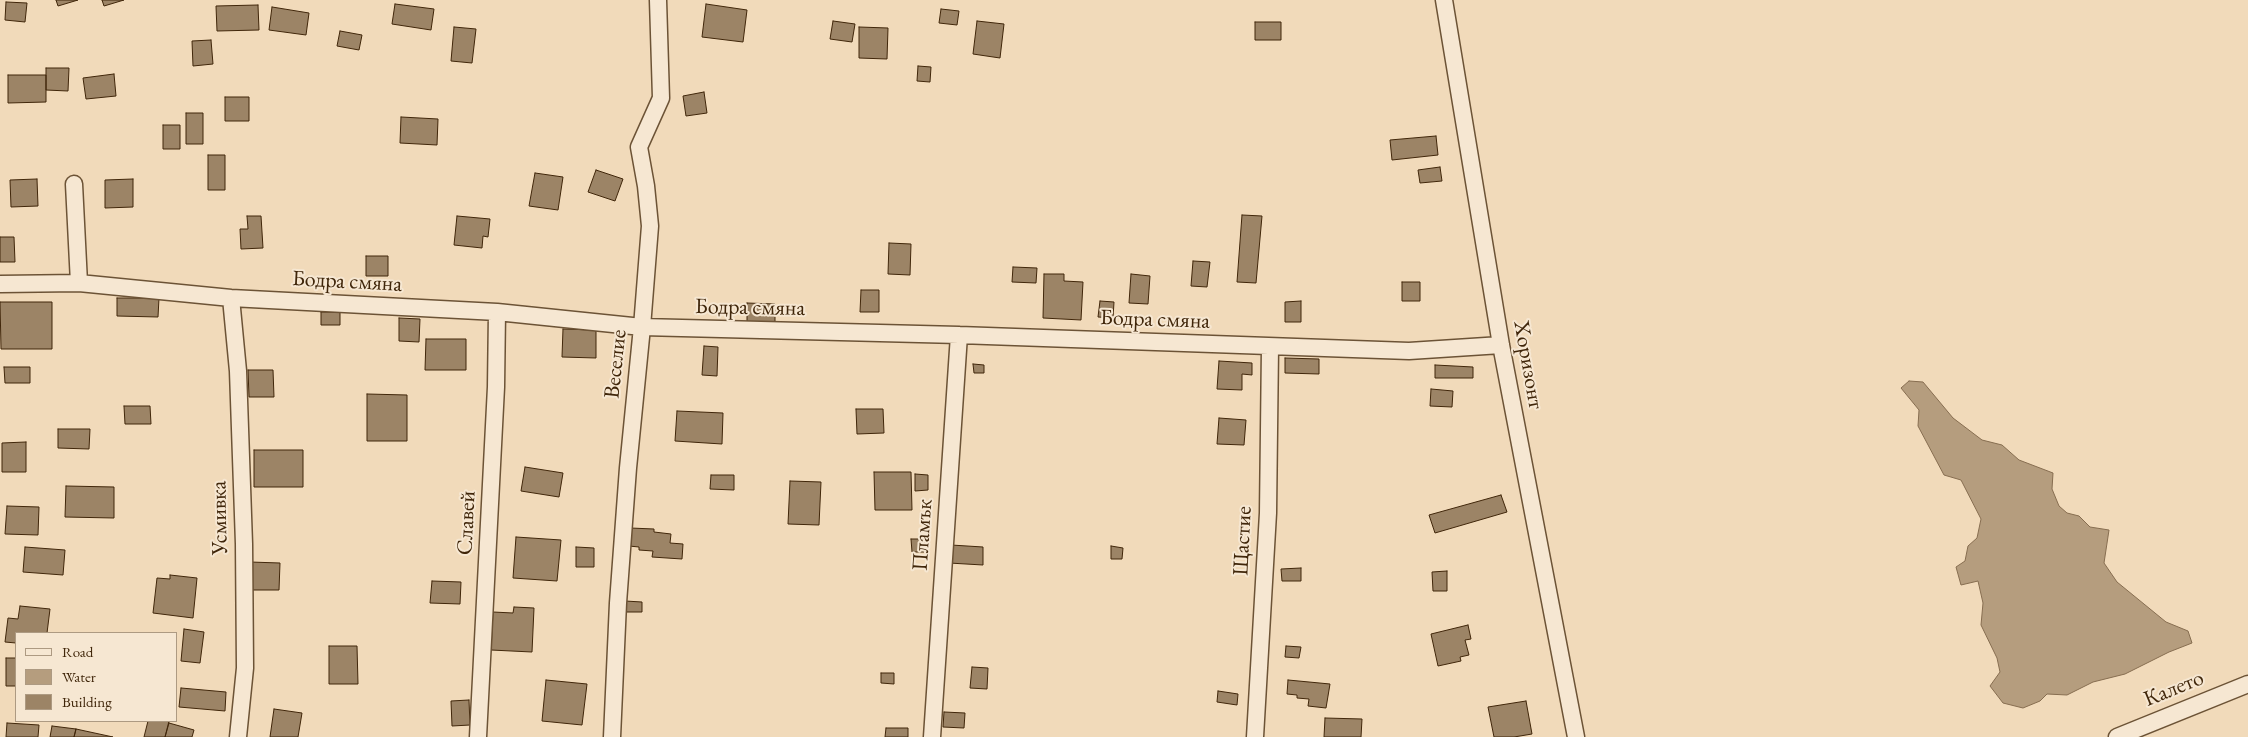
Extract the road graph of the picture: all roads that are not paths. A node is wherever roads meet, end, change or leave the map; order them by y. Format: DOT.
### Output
graph roads {
  1 [pos="658,0"];
  2 [pos="1444,0"];
  3 [pos="74,184"];
  4 [pos="79,282"];
  5 [pos="0,284"];
  6 [pos="231,298"];
  7 [pos="497,312"];
  8 [pos="642,328"];
  9 [pos="958,335"];
  10 [pos="1501,345"];
  11 [pos="1270,347"];
  12 [pos="2248,684"];
  13 [pos="238,737"];
  14 [pos="478,737"];
  15 [pos="612,737"];
  16 [pos="932,737"];
  17 [pos="1254,737"];
  18 [pos="1576,737"];
  19 [pos="2116,737"];
  1 -- 8 [label="street, Веселие"];
  2 -- 10 [label="street, Хоризонт"];
  3 -- 4 [label="street"];
  4 -- 5 [label="street, Бодра смяна"];
  4 -- 6 [label="street, Бодра смяна"];
  6 -- 7 [label="street, Бодра смяна"];
  6 -- 13 [label="street, Усмивка"];
  7 -- 8 [label="street, Бодра смяна"];
  7 -- 14 [label="street, Славей"];
  8 -- 9 [label="street, Бодра смяна"];
  8 -- 15 [label="street, Веселие"];
  9 -- 11 [label="street, Бодра смяна"];
  9 -- 16 [label="street, Пламък"];
  10 -- 11 [label="street, Бодра смяна"];
  10 -- 18 [label="street, Хоризонт"];
  11 -- 17 [label="street, Щастие"];
  12 -- 19 [label="street, Калето"];
}
